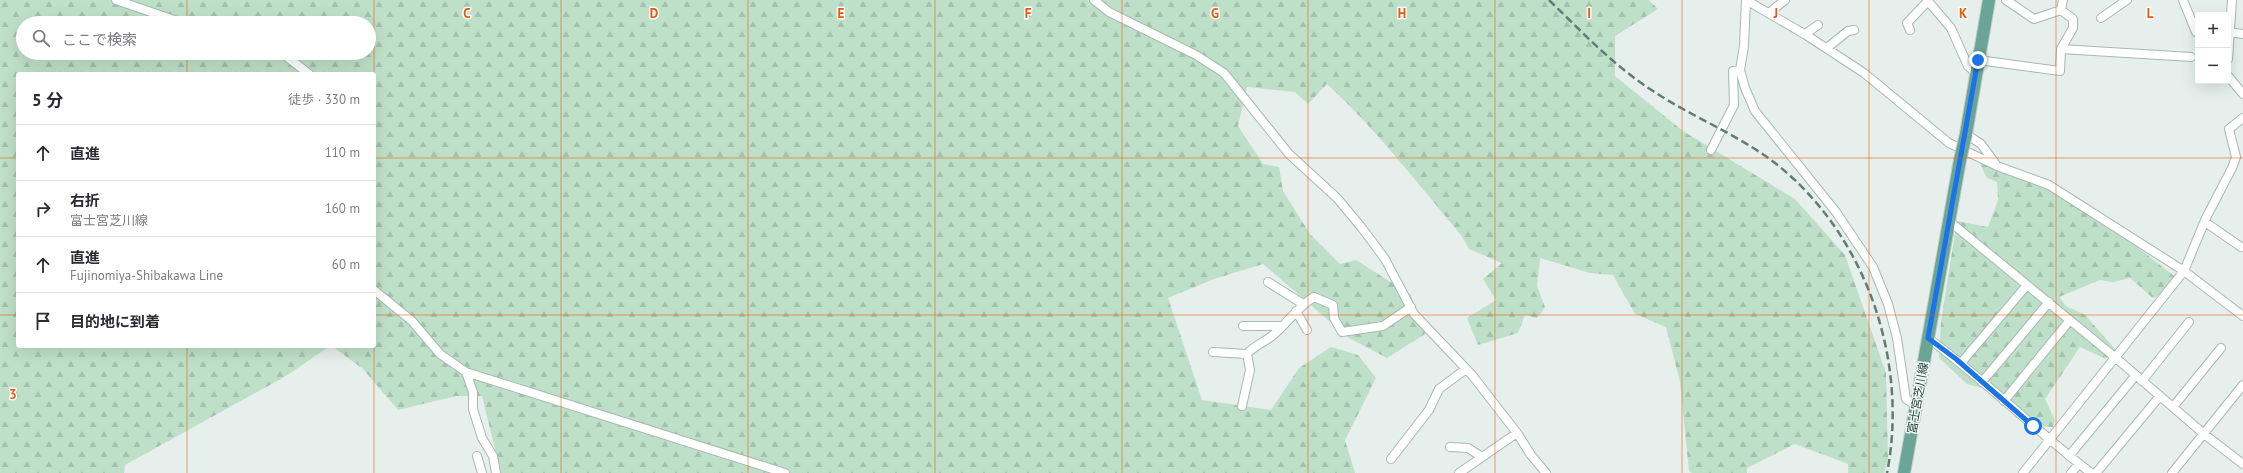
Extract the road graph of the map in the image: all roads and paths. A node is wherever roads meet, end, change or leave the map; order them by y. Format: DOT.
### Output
graph roads {
  1 [pos="116,0"];
  2 [pos="1094,0"];
  3 [pos="1746,0"];
  4 [pos="1785,0"];
  5 [pos="1927,0"];
  6 [pos="1989,0"];
  7 [pos="2006,0"];
  8 [pos="2063,0"];
  9 [pos="2127,0"];
  10 [pos="2184,0"];
  11 [pos="2232,0"];
  12 [pos="2061,10"];
  13 [pos="2231,12"];
  14 [pos="1769,13"];
  15 [pos="163,16"];
  16 [pos="2101,18"];
  17 [pos="1818,25"];
  18 [pos="2195,29"];
  19 [pos="1854,30"];
  20 [pos="1910,30"];
  21 [pos="2231,32"];
  22 [pos="1806,34"];
  23 [pos="2243,34"];
  24 [pos="1826,48"];
  25 [pos="2061,49"];
  26 [pos="2191,57"];
  27 [pos="291,60"];
  28 [pos="1978,60"];
  29 [pos="1740,70"];
  30 [pos="306,72"];
  31 [pos="1976,73"];
  32 [pos="2231,80"];
  33 [pos="2243,94"];
  34 [pos="2243,118"];
  35 [pos="1966,134"];
  36 [pos="1711,150"];
  37 [pos="1997,166"];
  38 [pos="1949,221"];
  39 [pos="2205,222"];
  40 [pos="2241,247"];
  41 [pos="2184,271"];
  42 [pos="1268,282"];
  43 [pos="2027,285"];
  44 [pos="376,292"];
  45 [pos="2048,302"];
  46 [pos="1303,304"];
  47 [pos="1410,307"];
  48 [pos="1296,311"];
  49 [pos="2243,316"];
  50 [pos="2070,320"];
  51 [pos="2189,322"];
  52 [pos="1243,326"];
  53 [pos="1282,326"];
  54 [pos="1307,330"];
  55 [pos="1928,338"];
  56 [pos="2221,348"];
  57 [pos="1213,352"];
  58 [pos="1246,354"];
  59 [pos="2116,358"];
  60 [pos="1961,363"];
  61 [pos="1466,369"];
  62 [pos="466,372"];
  63 [pos="2139,378"];
  64 [pos="1982,382"];
  65 [pos="2243,385"];
  66 [pos="2160,396"];
  67 [pos="2004,401"];
  68 [pos="1916,405"];
  69 [pos="1242,406"];
  70 [pos="2173,407"];
  71 [pos="1517,433"];
  72 [pos="2204,434"];
  73 [pos="2049,440"];
  74 [pos="1450,446"];
  75 [pos="477,456"];
  76 [pos="2069,456"];
  77 [pos="1482,457"];
  78 [pos="1391,459"];
  79 [pos="2079,464"];
  80 [pos="2243,464"];
  81 [pos="482,473"];
  82 [pos="496,473"];
  83 [pos="785,473"];
  84 [pos="1459,473"];
  85 [pos="1546,473"];
  86 [pos="1904,473"];
  87 [pos="2023,473"];
  88 [pos="2071,473"];
  89 [pos="2091,473"];
  90 [pos="2096,473"];
  91 [pos="2172,473"];
  1 -- 15 [label="street"];
  2 -- 47 [label="street"];
  3 -- 14 [label="street"];
  3 -- 29 [label="street"];
  4 -- 14 [label="street"];
  5 -- 20 [label="street"];
  5 -- 31 [label="street"];
  6 -- 28 [label="main road, 富士宮芝川線"];
  7 -- 12 [label="street"];
  8 -- 12 [label="street"];
  9 -- 16 [label="street"];
  10 -- 18 [label="street"];
  11 -- 13 [label="street"];
  12 -- 25 [label="street"];
  14 -- 22 [label="street"];
  17 -- 22 [label="street"];
  19 -- 24 [label="street"];
  21 -- 23 [label="street"];
  22 -- 24 [label="street"];
  24 -- 37 [label="street"];
  25 -- 26 [label="street"];
  25 -- 28 [label="street"];
  27 -- 30 [label="street"];
  28 -- 31 [label="main road, 富士宮芝川線"];
  29 -- 36 [label="street"];
  29 -- 68 [label="street"];
  31 -- 35 [label="main road, 富士宮芝川線"];
  32 -- 33 [label="street"];
  34 -- 39 [label="street"];
  35 -- 37 [label="street"];
  35 -- 38 [label="main road, 富士宮芝川線, bridge"];
  37 -- 41 [label="street"];
  38 -- 43 [label="street"];
  38 -- 55 [label="main road, 富士宮芝川線"];
  39 -- 40 [label="street"];
  39 -- 41 [label="street"];
  41 -- 49 [label="street"];
  41 -- 59 [label="street"];
  42 -- 46 [label="street"];
  43 -- 45 [label="street"];
  43 -- 60 [label="street"];
  44 -- 62 [label="street"];
  45 -- 50 [label="street"];
  45 -- 64 [label="street"];
  46 -- 47 [label="street"];
  46 -- 48 [label="street"];
  47 -- 61 [label="street"];
  48 -- 53 [label="street"];
  48 -- 54 [label="street"];
  50 -- 59 [label="street"];
  50 -- 67 [label="street"];
  51 -- 63 [label="street"];
  52 -- 53 [label="street"];
  53 -- 58 [label="street"];
  55 -- 60 [label="street"];
  55 -- 68 [label="main road, 富士宮芝川線"];
  56 -- 70 [label="street"];
  57 -- 58 [label="street"];
  58 -- 69 [label="street"];
  59 -- 63 [label="street"];
  59 -- 73 [label="street"];
  60 -- 64 [label="street"];
  61 -- 71 [label="street"];
  61 -- 78 [label="street"];
  62 -- 82 [label="street"];
  62 -- 83 [label="street"];
  63 -- 66 [label="street"];
  63 -- 76 [label="street"];
  64 -- 67 [label="street"];
  65 -- 72 [label="street"];
  66 -- 70 [label="street"];
  66 -- 90 [label="street"];
  67 -- 73 [label="street"];
  68 -- 86 [label="main road, 富士宮芝川線"];
  70 -- 72 [label="street"];
  71 -- 77 [label="street"];
  71 -- 85 [label="street"];
  72 -- 80 [label="street"];
  72 -- 91 [label="street"];
  73 -- 76 [label="street"];
  73 -- 87 [label="street"];
  74 -- 77 [label="street"];
  75 -- 81 [label="street"];
  76 -- 79 [label="street"];
  77 -- 84 [label="street"];
  79 -- 88 [label="street"];
  79 -- 89 [label="street"];
}
